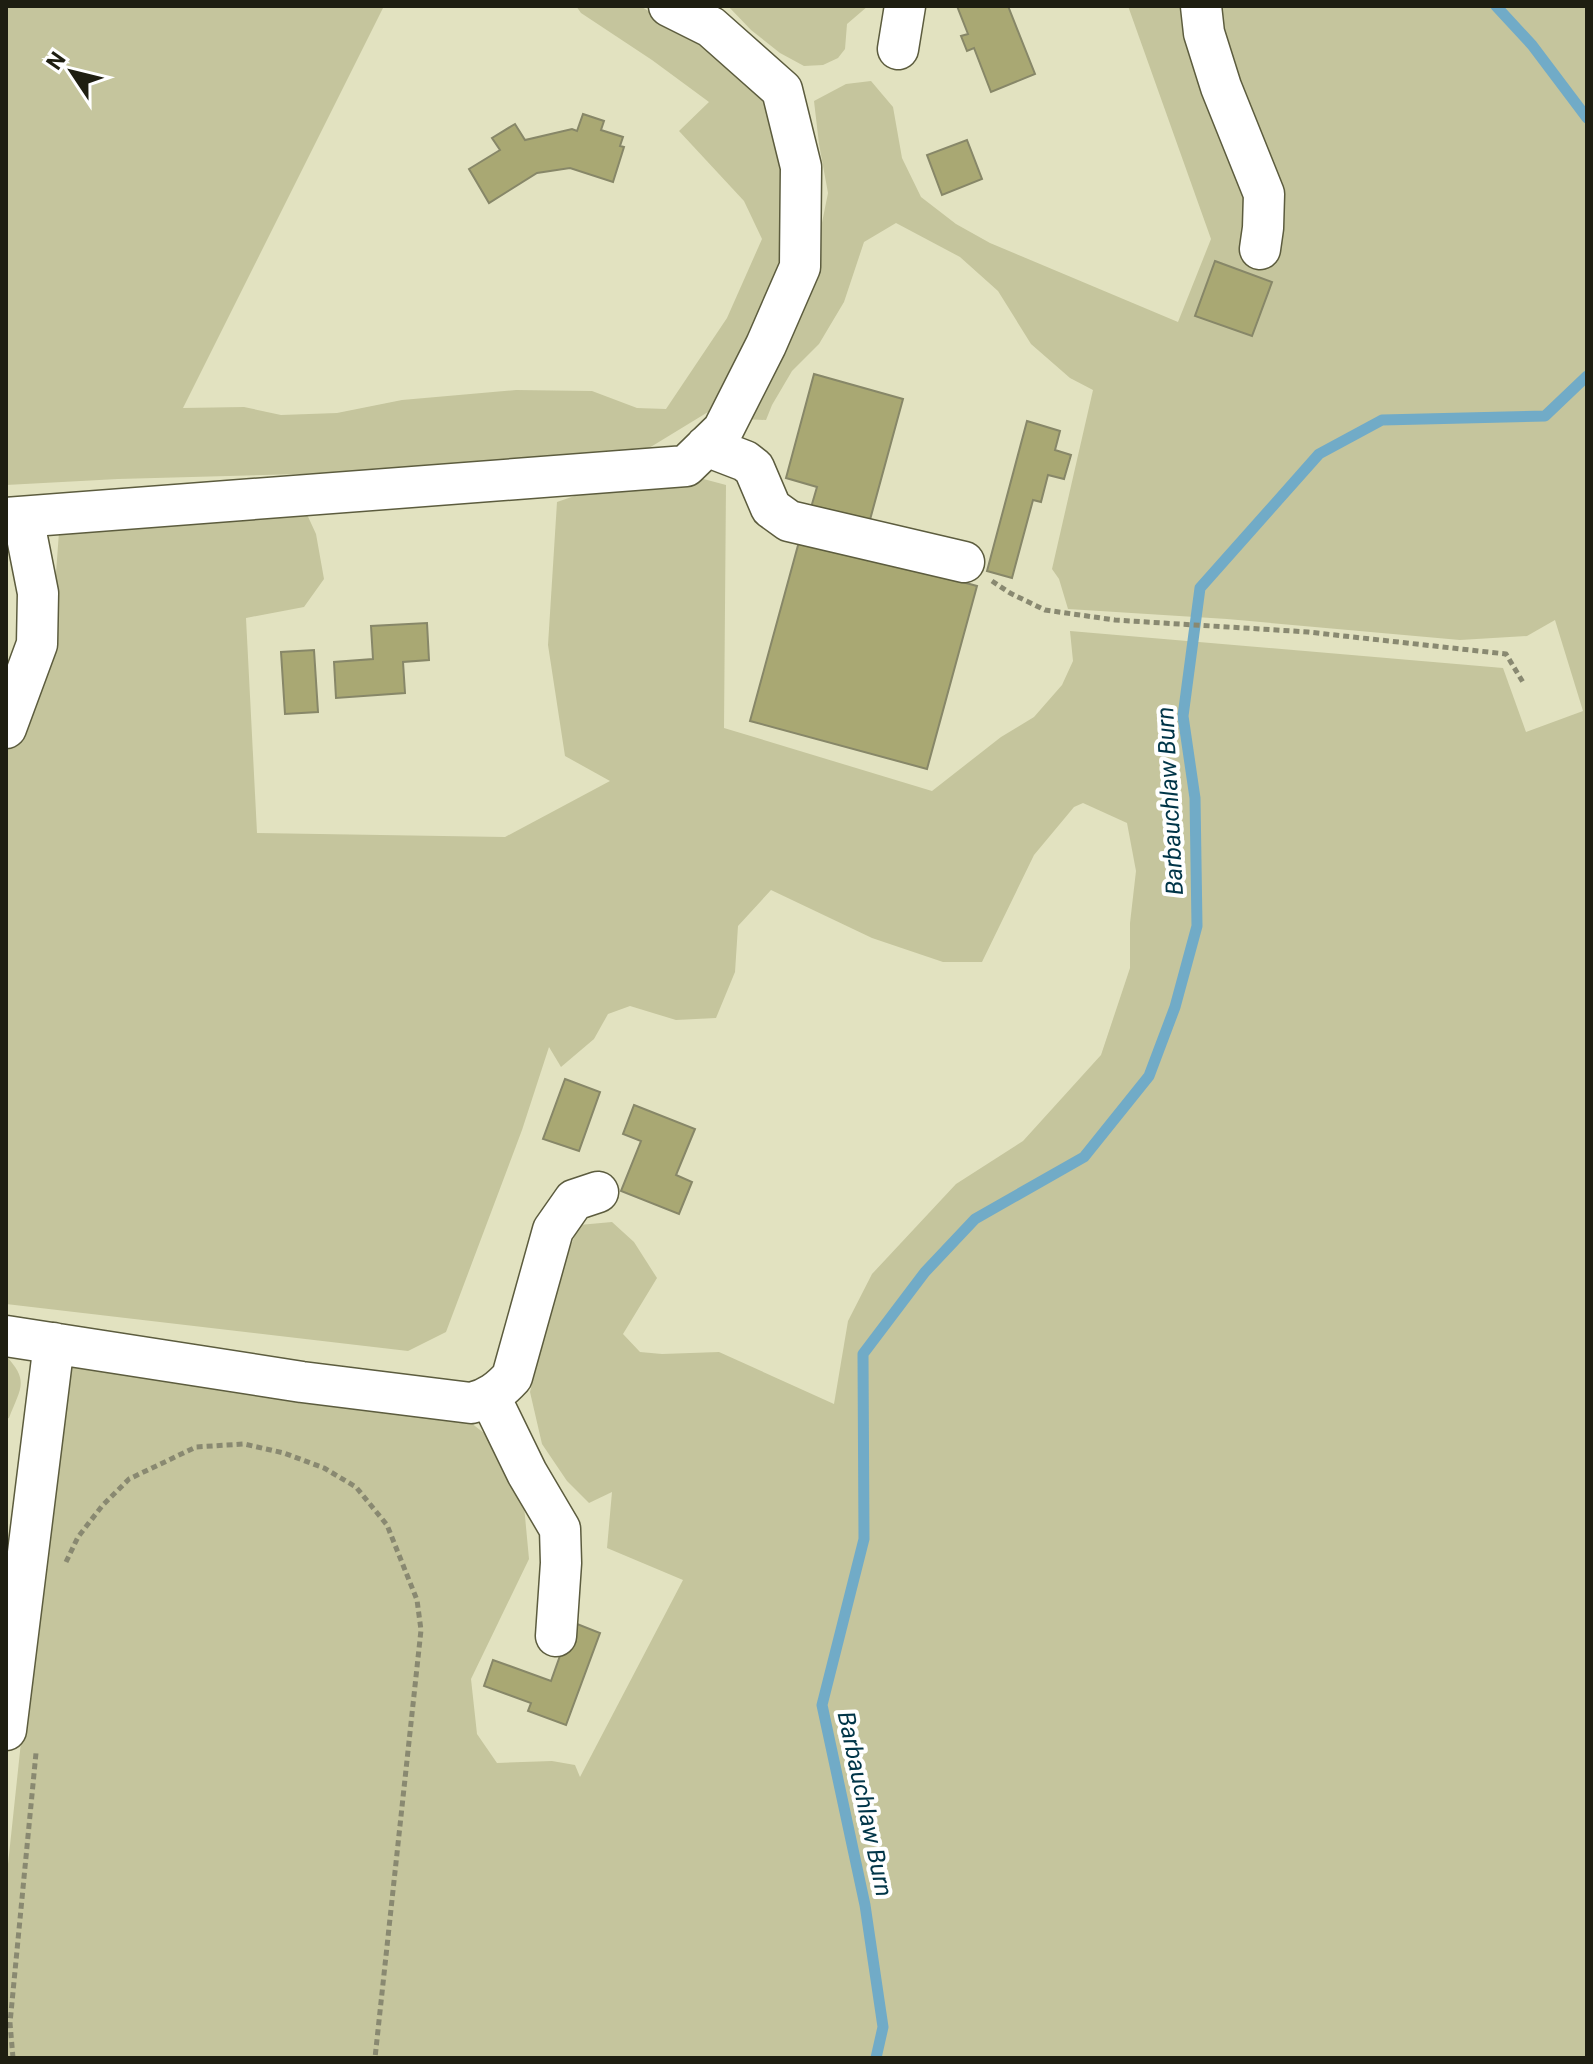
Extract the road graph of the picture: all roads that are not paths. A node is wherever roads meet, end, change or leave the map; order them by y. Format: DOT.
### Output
graph roads {
  1 [pos="669,6"];
  2 [pos="905,6"];
  3 [pos="1201,6"];
  4 [pos="898,49"];
  5 [pos="1260,249"];
  6 [pos="706,446"];
  7 [pos="15,518"];
  8 [pos="964,562"];
  9 [pos="6,728"];
  10 [pos="598,1192"];
  11 [pos="6,1336"];
  12 [pos="54,1343"];
  13 [pos="490,1397"];
  14 [pos="556,1636"];
  15 [pos="22,1734"];
  1 -- 6 [label="lane"];
  2 -- 4 [label="lane"];
  3 -- 5 [label="lane"];
  6 -- 7 [label="lane"];
  6 -- 8 [label="lane"];
  7 -- 9 [label="lane"];
  10 -- 13 [label="lane"];
  11 -- 12 [label="lane"];
  12 -- 13 [label="lane"];
  12 -- 15 [label="lane"];
  13 -- 14 [label="lane"];
}
